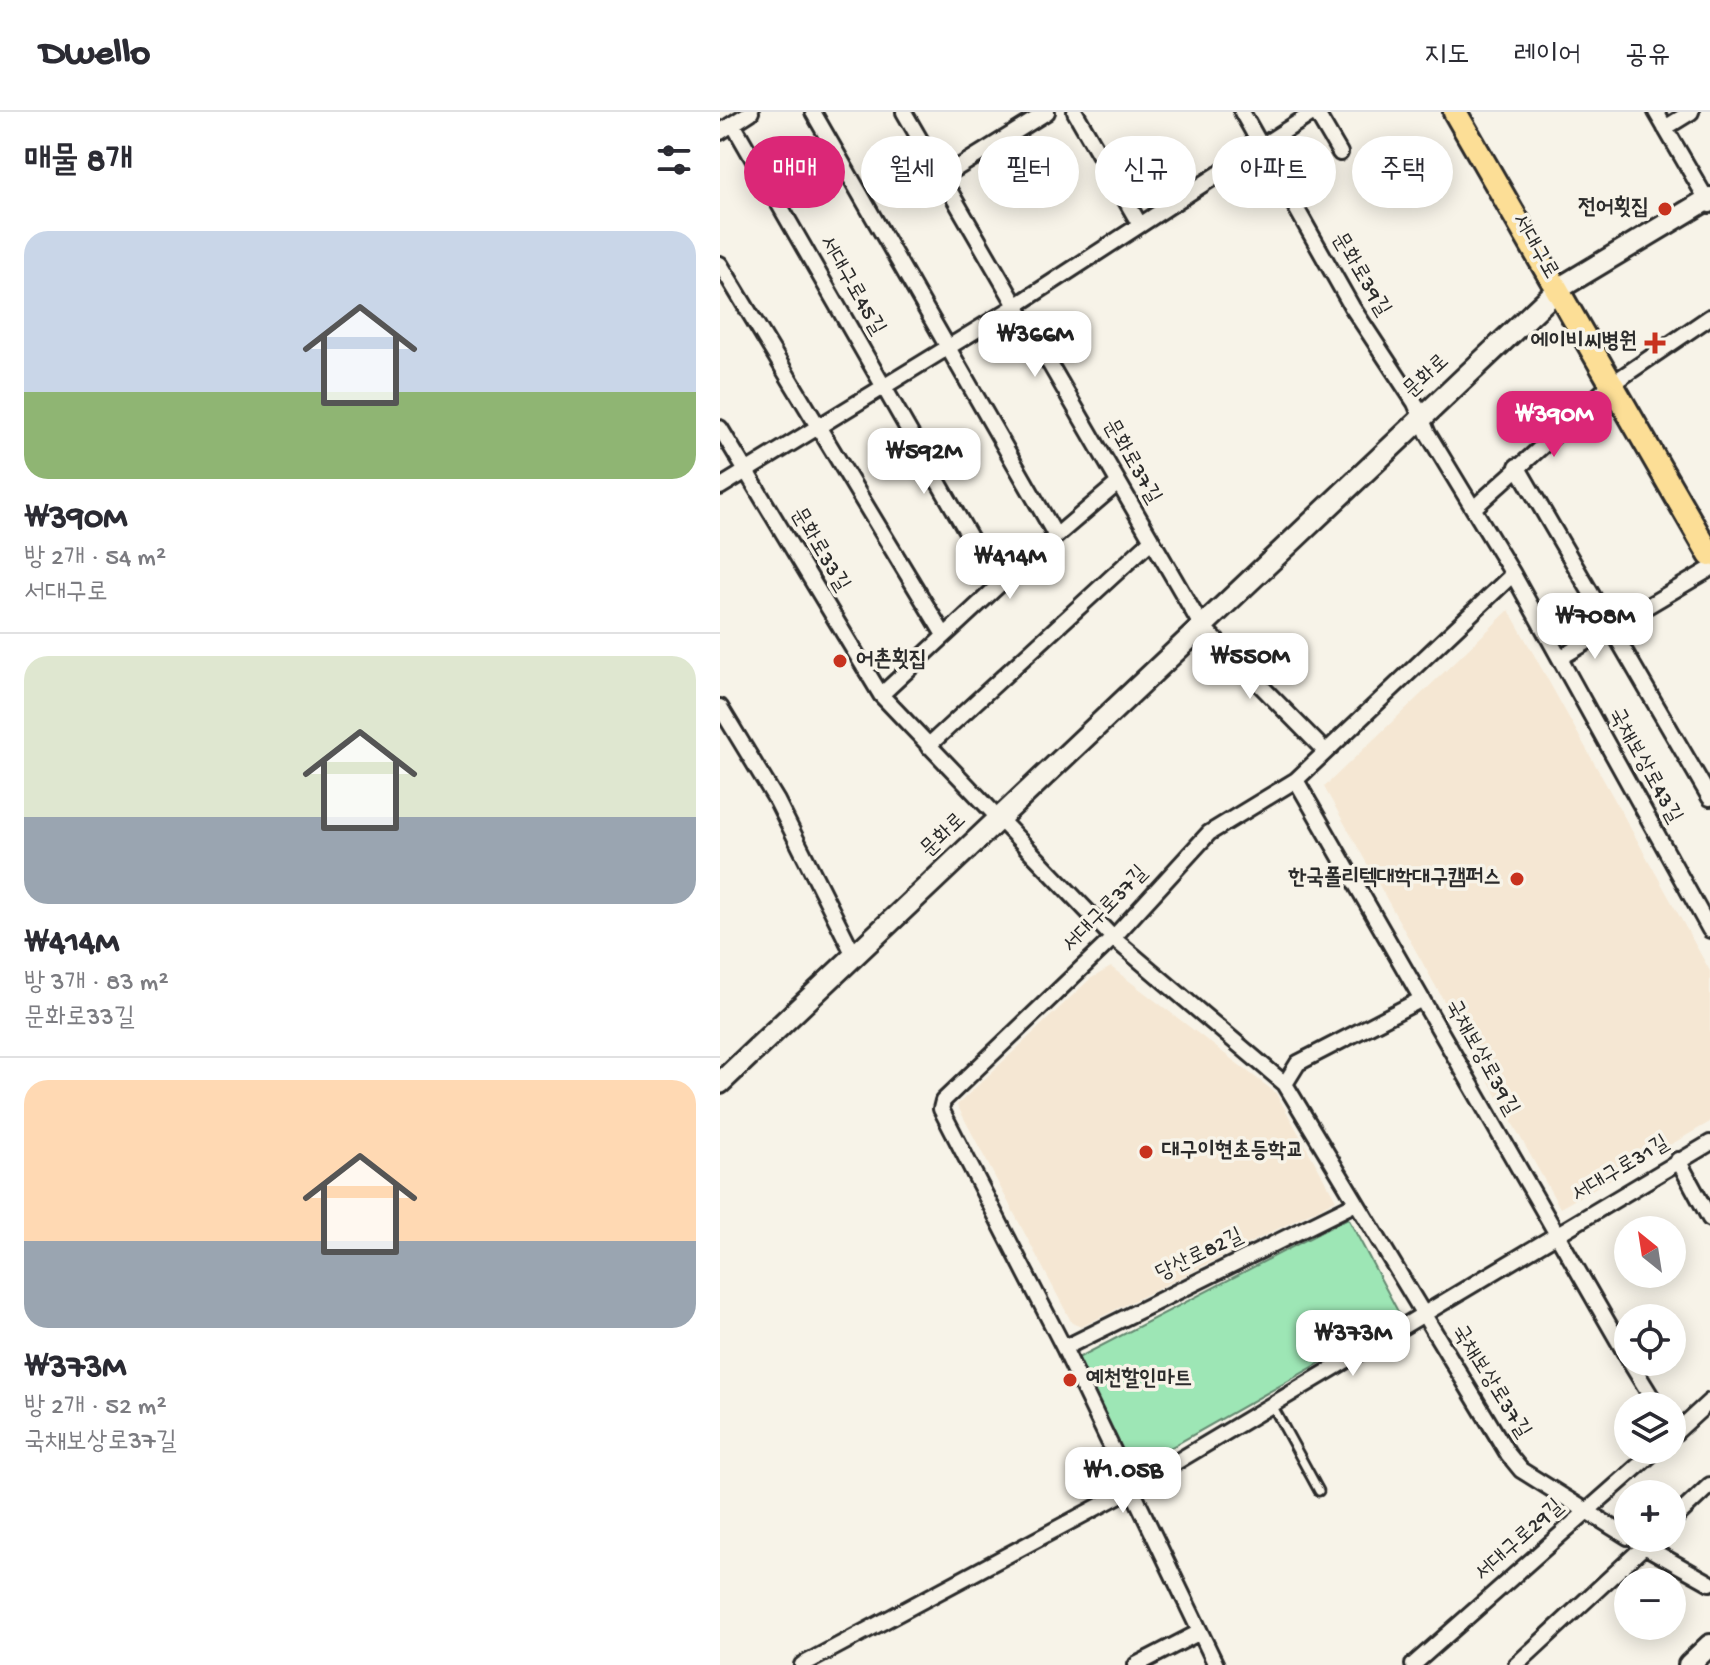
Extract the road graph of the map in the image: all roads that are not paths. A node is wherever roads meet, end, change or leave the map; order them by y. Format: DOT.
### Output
graph roads {
  1 [pos="751,112"];
  2 [pos="813,112"];
  3 [pos="904,112"];
  4 [pos="1047,112"];
  5 [pos="1075,112"];
  6 [pos="1242,112"];
  7 [pos="1315,112"];
  8 [pos="1455,112"];
  9 [pos="1656,112"];
  10 [pos="1691,112"];
  11 [pos="733,124"];
  12 [pos="1665,128"];
  13 [pos="720,132"];
  14 [pos="917,136"];
  15 [pos="1256,136"];
  16 [pos="1276,136"];
  17 [pos="1340,153"];
  18 [pos="962,165"];
  19 [pos="1212,177"];
  20 [pos="1709,201"];
  21 [pos="958,208"];
  22 [pos="1296,208"];
  23 [pos="1140,225"];
  24 [pos="720,264"];
  25 [pos="1558,289"];
  26 [pos="1014,307"];
  27 [pos="1710,317"];
  28 [pos="948,348"];
  29 [pos="1610,385"];
  30 [pos="883,387"];
  31 [pos="1421,415"];
  32 [pos="818,427"];
  33 [pos="720,428"];
  34 [pos="1517,466"];
  35 [pos="746,470"];
  36 [pos="1118,483"];
  37 [pos="720,487"];
  38 [pos="1475,507"];
  39 [pos="1056,536"];
  40 [pos="1152,540"];
  41 [pos="1710,555"];
  42 [pos="1710,569"];
  43 [pos="1513,574"];
  44 [pos="998,586"];
  45 [pos="1201,625"];
  46 [pos="1612,629"];
  47 [pos="944,635"];
  48 [pos="1560,658"];
  49 [pos="881,695"];
  50 [pos="720,707"];
  51 [pos="928,746"];
  52 [pos="1325,751"];
  53 [pos="1296,780"];
  54 [pos="1710,798"];
  55 [pos="997,819"];
  56 [pos="1710,930"];
  57 [pos="1113,938"];
  58 [pos="854,955"];
  59 [pos="1422,999"];
  60 [pos="720,1083"];
  61 [pos="1285,1084"];
  62 [pos="1710,1143"];
  63 [pos="1678,1160"];
  64 [pos="1356,1203"];
  65 [pos="1710,1219"];
  66 [pos="1555,1235"];
  67 [pos="1423,1315"];
  68 [pos="1614,1335"];
  69 [pos="1064,1348"];
  70 [pos="1710,1401"];
  71 [pos="1272,1405"];
  72 [pos="1686,1422"];
  73 [pos="1640,1464"];
  74 [pos="1710,1485"];
  75 [pos="1131,1489"];
  76 [pos="1319,1491"];
  77 [pos="1686,1508"];
  78 [pos="1586,1511"];
  79 [pos="1614,1528"];
  80 [pos="1638,1552"];
  81 [pos="1664,1552"];
  82 [pos="1710,1583"];
  83 [pos="1200,1632"];
  84 [pos="1710,1645"];
  85 [pos="802,1665"];
  86 [pos="1136,1665"];
  87 [pos="1216,1665"];
  88 [pos="1413,1665"];
  89 [pos="1516,1665"];
  90 [pos="1689,1665"];
  1 -- 11 [label="street"];
  2 -- 28 [label="street"];
  3 -- 14 [label="street, 문화로37길"];
  4 -- 18 [label="street"];
  5 -- 23 [label="street"];
  6 -- 15 [label="street, 문화로39길"];
  7 -- 16 [label="street"];
  7 -- 17 [label="street"];
  8 -- 25 [label="main road, 서대구로"];
  9 -- 12 [label="street"];
  10 -- 12 [label="street"];
  11 -- 13 [label="street"];
  11 -- 30 [label="street, 서대구로45길"];
  12 -- 20 [label="street"];
  19 -- 23 [label="street"];
  20 -- 25 [label="main road, 문화로"];
  21 -- 26 [label="street, 문화로37길"];
  22 -- 31 [label="street, 문화로39길"];
  23 -- 26 [label="street"];
  24 -- 32 [label="street"];
  25 -- 29 [label="main road, 서대구로"];
  25 -- 31 [label="main road, 문화로"];
  26 -- 28 [label="street"];
  26 -- 36 [label="street, 문화로37길"];
  27 -- 29 [label="street"];
  28 -- 30 [label="street"];
  28 -- 39 [label="street"];
  29 -- 34 [label="street"];
  29 -- 41 [label="main road, 서대구로"];
  30 -- 32 [label="street"];
  30 -- 44 [label="street, 서대구로45길"];
  31 -- 38 [label="street, 국채보상로43길"];
  31 -- 45 [label="main road, 문화로"];
  32 -- 35 [label="street"];
  32 -- 47 [label="street"];
  33 -- 35 [label="street, 문화로33길"];
  34 -- 38 [label="street"];
  34 -- 46 [label="street"];
  35 -- 37 [label="street"];
  35 -- 49 [label="street, 문화로33길"];
  36 -- 39 [label="street"];
  36 -- 40 [label="street, 문화로37길"];
  38 -- 43 [label="street, 국채보상로43길"];
  39 -- 44 [label="street"];
  40 -- 45 [label="street, 문화로37길"];
  40 -- 51 [label="street"];
  42 -- 46 [label="street"];
  43 -- 48 [label="street, 국채보상로43길"];
  43 -- 52 [label="street, 서대구로37길"];
  44 -- 47 [label="street"];
  45 -- 52 [label="street"];
  45 -- 55 [label="main road, 문화로"];
  46 -- 48 [label="street"];
  46 -- 54 [label="street"];
  47 -- 49 [label="street"];
  48 -- 56 [label="street, 국채보상로43길"];
  49 -- 51 [label="street, 문화로33길"];
  50 -- 58 [label="street"];
  51 -- 55 [label="street, 문화로33길"];
  52 -- 53 [label="street, 서대구로37길"];
  53 -- 57 [label="street, 서대구로37길"];
  53 -- 59 [label="street, 국채보상로39길"];
  55 -- 57 [label="street, 국채보상로37길"];
  55 -- 58 [label="main road, 문화로"];
  57 -- 61 [label="street, 국채보상로37길"];
  57 -- 69 [label="street, 서대구로37길"];
  58 -- 60 [label="main road, 문화로"];
  59 -- 61 [label="street"];
  59 -- 66 [label="street, 국채보상로39길"];
  61 -- 64 [label="street, 국채보상로37길"];
  62 -- 63 [label="street, 서대구로31길"];
  63 -- 65 [label="street"];
  63 -- 66 [label="street, 서대구로31길"];
  64 -- 67 [label="street, 국채보상로37길"];
  64 -- 69 [label="street, 당산로82길"];
  66 -- 67 [label="street, 서대구로31길"];
  66 -- 68 [label="street, 국채보상로39길"];
  67 -- 71 [label="street, 서대구로31길"];
  67 -- 78 [label="street, 국채보상로37길"];
  69 -- 75 [label="street"];
  70 -- 72 [label="street"];
  71 -- 75 [label="street, 서대구로31길"];
  71 -- 76 [label="lane"];
  73 -- 78 [label="street, 서대구로29길"];
  74 -- 77 [label="street"];
  75 -- 83 [label="street"];
  75 -- 85 [label="street, 서대구로31길"];
  78 -- 79 [label="street, 국채보상로37길"];
  78 -- 88 [label="street, 서대구로29길"];
  80 -- 89 [label="street"];
  81 -- 82 [label="street, 국채보상로37길"];
  83 -- 86 [label="street"];
  83 -- 87 [label="street"];
  84 -- 90 [label="main road"];
}
